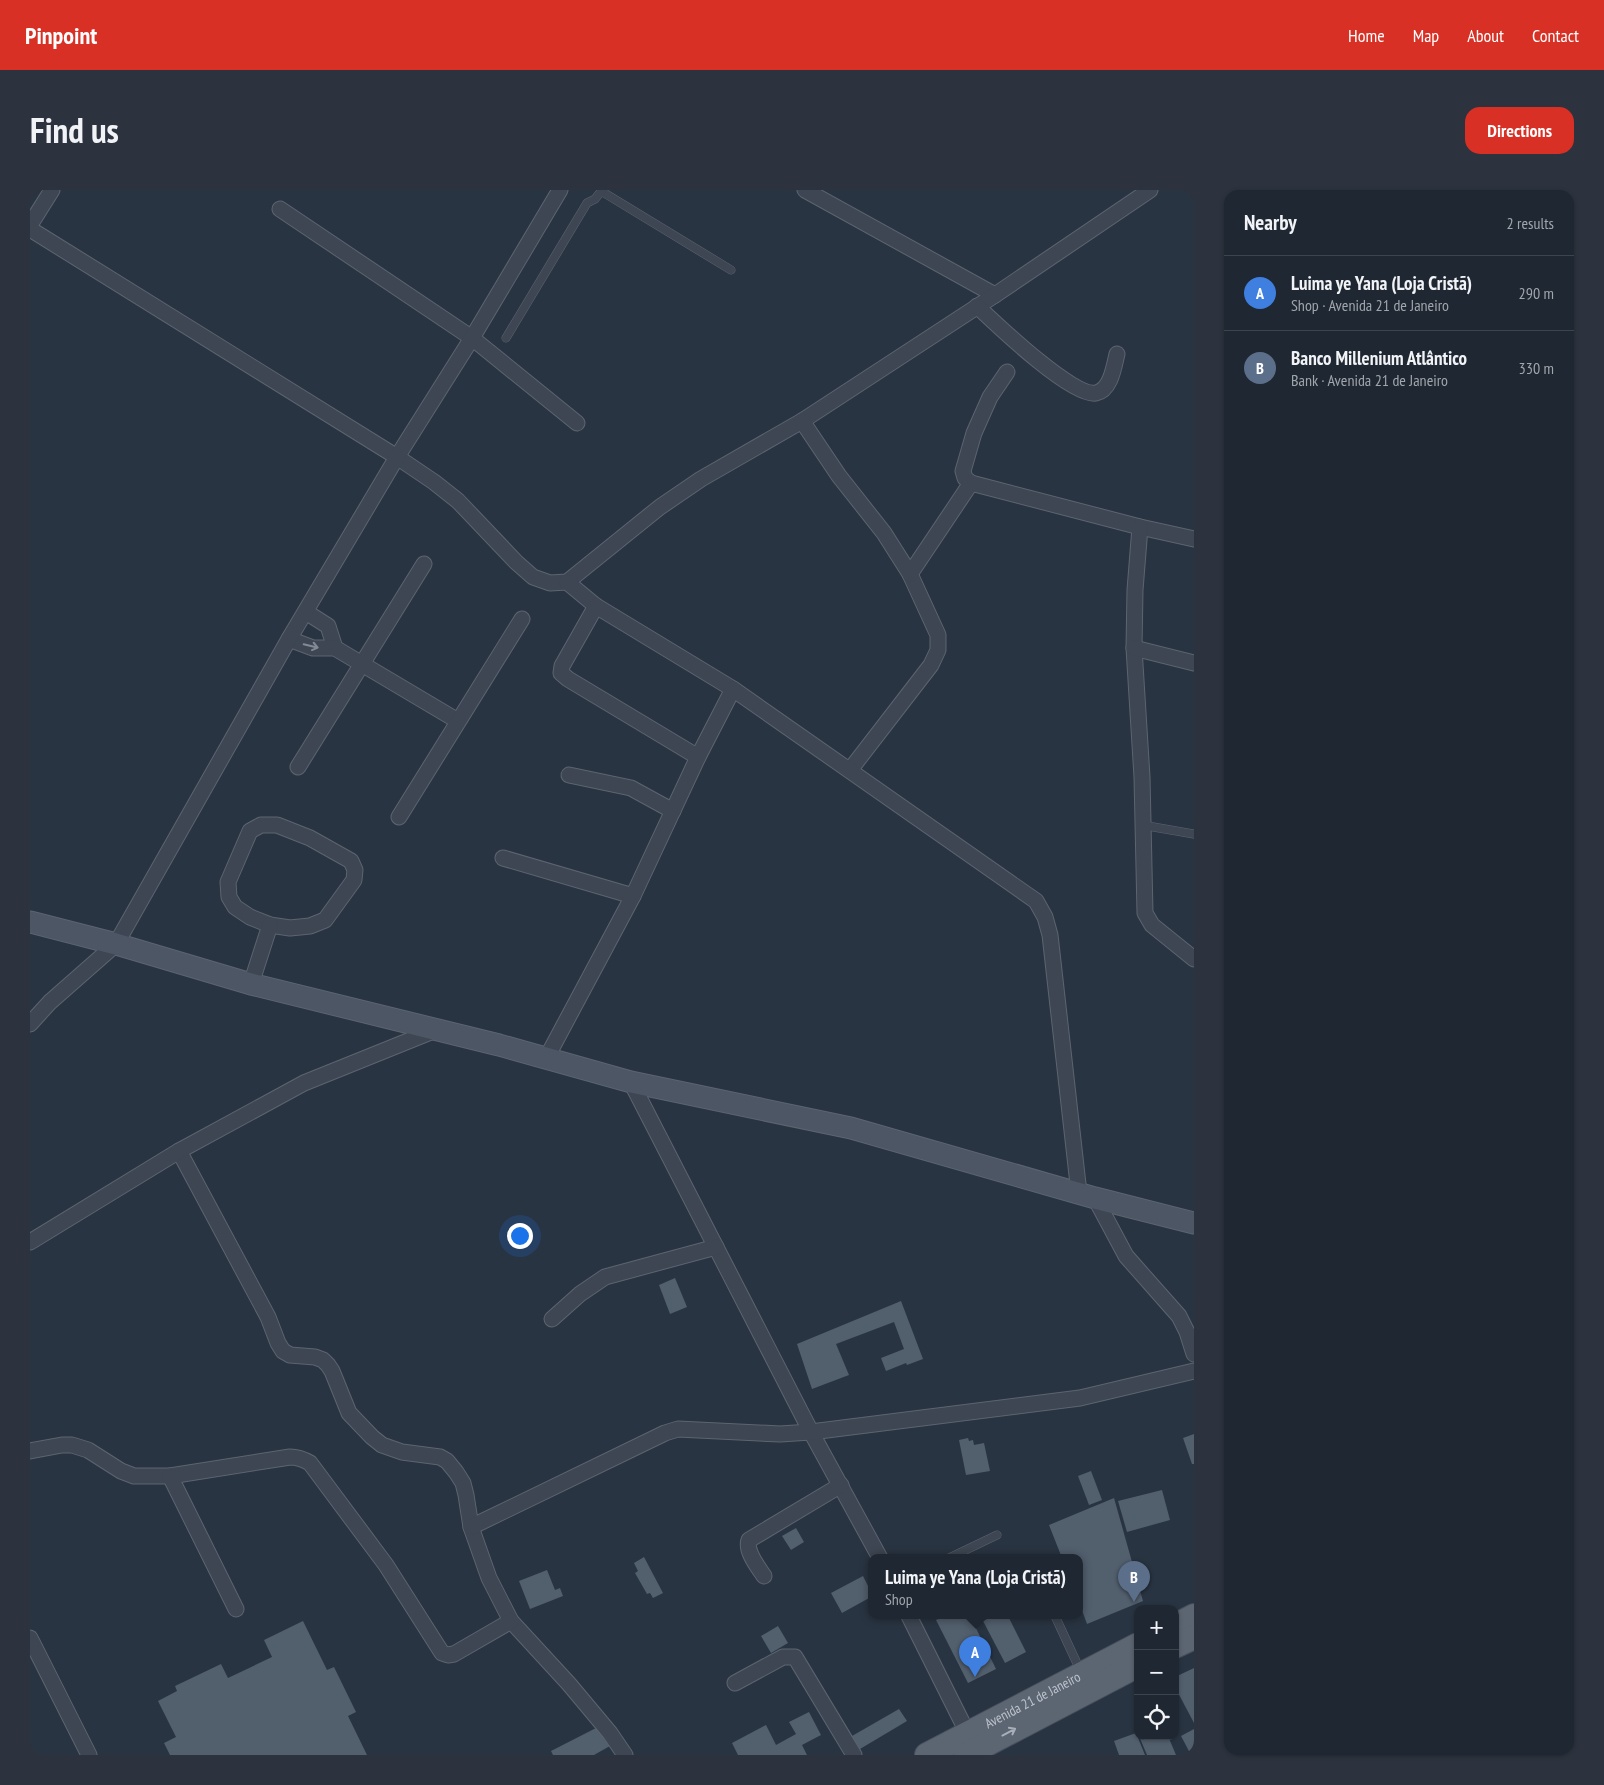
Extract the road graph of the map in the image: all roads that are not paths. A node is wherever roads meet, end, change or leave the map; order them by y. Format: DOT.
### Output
graph roads {
  1 [pos="52,190"];
  2 [pos="560,190"];
  3 [pos="804,190"];
  4 [pos="1150,190"];
  5 [pos="602,191"];
  6 [pos="1131,197"];
  7 [pos="280,209"];
  8 [pos="30,227"];
  9 [pos="732,270"];
  10 [pos="995,295"];
  11 [pos="977,306"];
  12 [pos="472,338"];
  13 [pos="506,338"];
  14 [pos="1117,354"];
  15 [pos="1007,372"];
  16 [pos="802,421"];
  17 [pos="577,423"];
  18 [pos="397,457"];
  19 [pos="970,483"];
  20 [pos="1140,527"];
  21 [pos="1194,539"];
  22 [pos="424,564"];
  23 [pos="910,574"];
  24 [pos="567,582"];
  25 [pos="596,606"];
  26 [pos="306,612"];
  27 [pos="522,619"];
  28 [pos="289,639"];
  29 [pos="335,648"];
  30 [pos="1134,648"];
  31 [pos="1194,663"];
  32 [pos="362,664"];
  33 [pos="733,689"];
  34 [pos="458,721"];
  35 [pos="698,757"];
  36 [pos="298,767"];
  37 [pos="850,770"];
  38 [pos="569,775"];
  39 [pos="673,811"];
  40 [pos="399,816"];
  41 [pos="1142,825"];
  42 [pos="1194,834"];
  43 [pos="502,858"];
  44 [pos="633,896"];
  45 [pos="30,922"];
  46 [pos="270,925"];
  47 [pos="116,944"];
  48 [pos="1194,959"];
  49 [pos="251,984"];
  50 [pos="30,1024"];
  51 [pos="438,1029"];
  52 [pos="547,1057"];
  53 [pos="630,1082"];
  54 [pos="179,1151"];
  55 [pos="1087,1196"];
  56 [pos="1194,1223"];
  57 [pos="30,1242"];
  58 [pos="716,1247"];
  59 [pos="552,1319"];
  60 [pos="1194,1354"];
  61 [pos="1194,1370"];
  62 [pos="811,1432"];
  63 [pos="30,1451"];
  64 [pos="170,1476"];
  65 [pos="841,1486"];
  66 [pos="471,1527"];
  67 [pos="997,1536"];
  68 [pos="878,1554"];
  69 [pos="958,1554"];
  70 [pos="764,1576"];
  71 [pos="236,1609"];
  72 [pos="1194,1616"];
  73 [pos="911,1619"];
  74 [pos="1056,1619"];
  75 [pos="511,1622"];
  76 [pos="1179,1624"];
  77 [pos="1194,1637"];
  78 [pos="30,1638"];
  79 [pos="1179,1644"];
  80 [pos="1134,1647"];
  81 [pos="1134,1667"];
  82 [pos="1082,1673"];
  83 [pos="735,1683"];
  84 [pos="977,1747"];
  85 [pos="89,1755"];
  86 [pos="625,1755"];
  87 [pos="854,1755"];
  88 [pos="927,1755"];
  1 -- 8 [label="street"];
  2 -- 12 [label="street"];
  3 -- 10 [label="street"];
  4 -- 6 [label="street"];
  5 -- 9 [label="lane"];
  5 -- 13 [label="lane"];
  6 -- 10 [label="street"];
  7 -- 12 [label="street"];
  8 -- 18 [label="street"];
  10 -- 11 [label="street"];
  11 -- 14 [label="street"];
  11 -- 16 [label="street"];
  12 -- 17 [label="street"];
  12 -- 18 [label="street"];
  15 -- 19 [label="street"];
  16 -- 23 [label="street"];
  16 -- 24 [label="street"];
  18 -- 24 [label="street"];
  18 -- 26 [label="street"];
  19 -- 20 [label="street"];
  19 -- 23 [label="street"];
  20 -- 21 [label="street"];
  20 -- 30 [label="street"];
  22 -- 32 [label="street"];
  23 -- 37 [label="street"];
  24 -- 25 [label="street"];
  25 -- 33 [label="street"];
  25 -- 35 [label="street"];
  26 -- 28 [label="street"];
  26 -- 29 [label="street"];
  27 -- 34 [label="street"];
  28 -- 29 [label="street, one-way"];
  28 -- 47 [label="street"];
  29 -- 32 [label="street"];
  30 -- 31 [label="street"];
  30 -- 41 [label="street"];
  32 -- 34 [label="street"];
  32 -- 36 [label="street"];
  33 -- 35 [label="street"];
  33 -- 37 [label="street"];
  34 -- 40 [label="street"];
  35 -- 39 [label="street"];
  37 -- 55 [label="street"];
  38 -- 39 [label="street"];
  39 -- 44 [label="street"];
  41 -- 42 [label="lane"];
  41 -- 48 [label="street"];
  43 -- 44 [label="street"];
  44 -- 52 [label="street"];
  45 -- 47 [label="main road"];
  46 -- 46 [label="street"];
  46 -- 49 [label="street"];
  47 -- 49 [label="main road"];
  47 -- 50 [label="street"];
  49 -- 51 [label="main road"];
  51 -- 52 [label="main road"];
  51 -- 54 [label="street"];
  52 -- 53 [label="main road"];
  53 -- 55 [label="main road"];
  53 -- 58 [label="street"];
  54 -- 57 [label="street"];
  54 -- 66 [label="street"];
  55 -- 56 [label="main road"];
  55 -- 60 [label="street"];
  58 -- 59 [label="street"];
  58 -- 62 [label="street"];
  61 -- 62 [label="street"];
  62 -- 65 [label="street"];
  62 -- 66 [label="street"];
  63 -- 64 [label="street"];
  64 -- 71 [label="street"];
  64 -- 75 [label="street"];
  65 -- 68 [label="street"];
  65 -- 70 [label="street"];
  66 -- 75 [label="street"];
  67 -- 69 [label="lane"];
  72 -- 76 [label="main road"];
  73 -- 84 [label="street"];
  74 -- 82 [label="lane"];
  75 -- 86 [label="street"];
  77 -- 79 [label="main road"];
  78 -- 85 [label="street"];
  80 -- 82 [label="main road, Avenida 21 de Janeiro"];
  84 -- 81 [label="main road, Avenida 21 de Janeiro, one-way"];
  82 -- 84 [label="main road, Avenida 21 de Janeiro"];
  83 -- 87 [label="street"];
  84 -- 88 [label="main road, Avenida 21 de Janeiro"];
}
